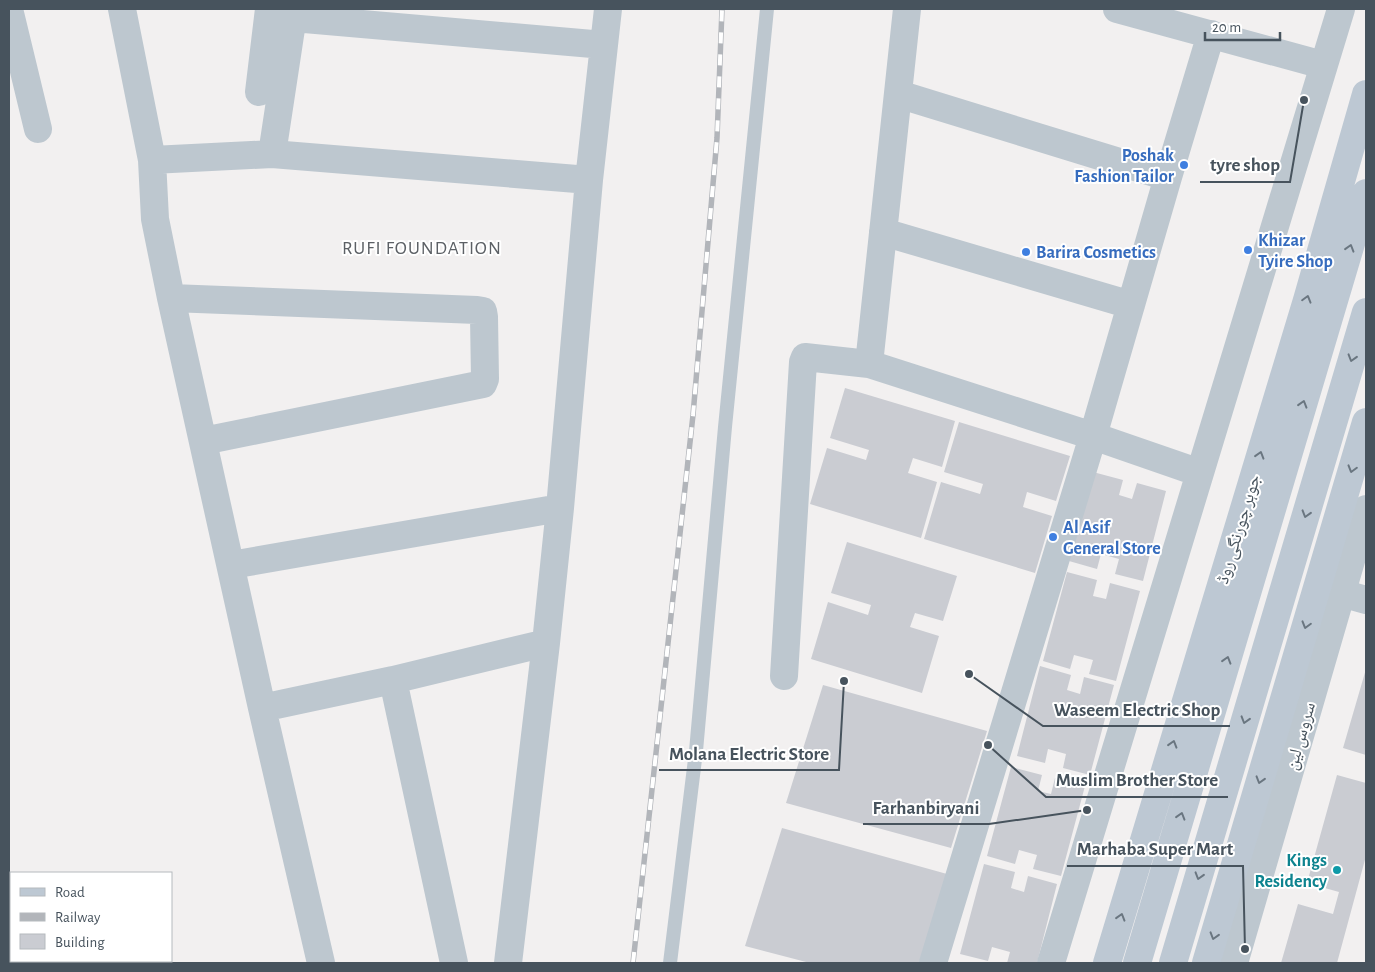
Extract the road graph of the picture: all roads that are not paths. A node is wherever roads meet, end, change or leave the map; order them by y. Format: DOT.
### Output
graph roads {
  1 [pos="9,9"];
  2 [pos="122,9"];
  3 [pos="608,9"];
  4 [pos="767,9"];
  5 [pos="907,9"];
  6 [pos="1117,9"];
  7 [pos="1341,9"];
  8 [pos="285,12"];
  9 [pos="1212,34"];
  10 [pos="604,45"];
  11 [pos="1324,65"];
  12 [pos="259,92"];
  13 [pos="898,94"];
  14 [pos="1366,94"];
  15 [pos="38,129"];
  16 [pos="272,154"];
  17 [pos="152,160"];
  18 [pos="1168,177"];
  19 [pos="590,180"];
  20 [pos="1366,193"];
  21 [pos="883,232"];
  22 [pos="171,298"];
  23 [pos="1131,305"];
  24 [pos="1366,312"];
  25 [pos="869,364"];
  26 [pos="1366,422"];
  27 [pos="1092,436"];
  28 [pos="203,441"];
  29 [pos="1200,473"];
  30 [pos="560,508"];
  31 [pos="1366,510"];
  32 [pos="231,565"];
  33 [pos="1354,597"];
  34 [pos="546,643"];
  35 [pos="784,676"];
  36 [pos="393,680"];
  37 [pos="262,708"];
  38 [pos="321,963"];
  39 [pos="454,963"];
  40 [pos="508,963"];
  41 [pos="670,963"];
  42 [pos="932,963"];
  43 [pos="1051,963"];
  44 [pos="1107,963"];
  45 [pos="1137,963"];
  46 [pos="1173,963"];
  47 [pos="1206,963"];
  48 [pos="1234,963"];
  1 -- 15 [label="street"];
  2 -- 17 [label="street"];
  3 -- 10 [label="street"];
  4 -- 41 [label="lane"];
  5 -- 13 [label="street"];
  6 -- 9 [label="street"];
  7 -- 11 [label="street"];
  8 -- 10 [label="street"];
  8 -- 12 [label="street"];
  8 -- 16 [label="street"];
  9 -- 11 [label="street"];
  9 -- 18 [label="street"];
  10 -- 19 [label="street"];
  11 -- 29 [label="street"];
  13 -- 18 [label="street"];
  13 -- 21 [label="street"];
  44 -- 14 [label="main road, جوہر چورنگی روڈ, one-way"];
  16 -- 17 [label="street"];
  16 -- 19 [label="street"];
  17 -- 22 [label="street"];
  18 -- 23 [label="street"];
  19 -- 30 [label="street"];
  45 -- 20 [label="main road, جوہر چورنگی روڈ, one-way"];
  21 -- 23 [label="street"];
  21 -- 25 [label="street"];
  22 -- 28 [label="street"];
  22 -- 28 [label="street"];
  23 -- 27 [label="street"];
  24 -- 46 [label="main road, one-way"];
  25 -- 27 [label="street"];
  25 -- 35 [label="street"];
  26 -- 47 [label="main road, one-way"];
  27 -- 29 [label="street"];
  27 -- 42 [label="street"];
  28 -- 32 [label="street"];
  29 -- 43 [label="street"];
  30 -- 32 [label="street"];
  30 -- 34 [label="street"];
  31 -- 33 [label="street, سروس لین"];
  32 -- 37 [label="street"];
  33 -- 48 [label="street, سروس لین"];
  34 -- 36 [label="street"];
  34 -- 40 [label="street"];
  36 -- 37 [label="street"];
  36 -- 39 [label="street"];
  37 -- 38 [label="street"];
}
